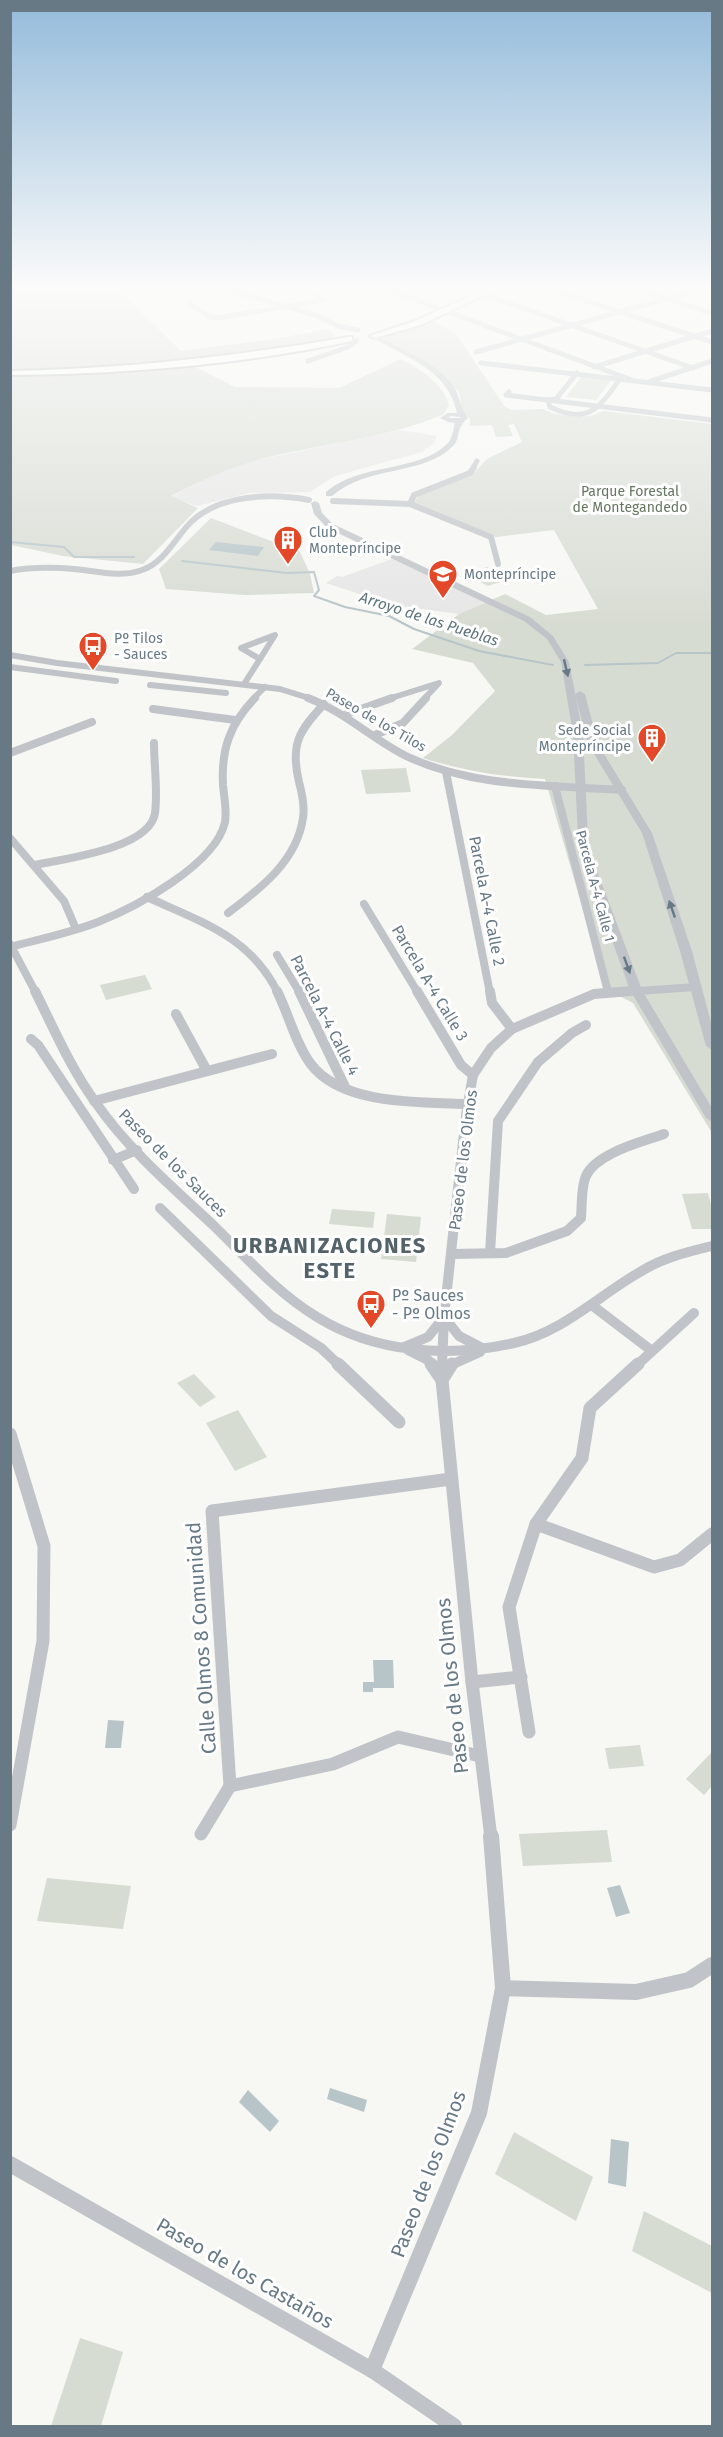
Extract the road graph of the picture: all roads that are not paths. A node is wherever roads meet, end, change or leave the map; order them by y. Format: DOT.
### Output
graph roads {
  1 [pos="451,399"];
  2 [pos="458,399"];
  3 [pos="539,399"];
  4 [pos="556,399"];
  5 [pos="605,399"];
  6 [pos="548,400"];
  7 [pos="600,405"];
  8 [pos="450,418"];
  9 [pos="460,418"];
  10 [pos="712,419"];
  11 [pos="477,461"];
  12 [pos="324,498"];
  13 [pos="410,504"];
  14 [pos="498,564"];
  15 [pos="10,571"];
  16 [pos="10,655"];
  17 [pos="260,659"];
  18 [pos="57,663"];
  19 [pos="10,667"];
  20 [pos="47,673"];
  21 [pos="159,675"];
  22 [pos="116,681"];
  23 [pos="244,684"];
  24 [pos="150,685"];
  25 [pos="265,687"];
  26 [pos="145,692"];
  27 [pos="226,693"];
  28 [pos="324,704"];
  29 [pos="153,709"];
  30 [pos="344,715"];
  31 [pos="236,720"];
  32 [pos="92,722"];
  33 [pos="375,735"];
  34 [pos="154,743"];
  35 [pos="10,753"];
  36 [pos="446,772"];
  37 [pos="555,786"];
  38 [pos="582,788"];
  39 [pos="622,790"];
  40 [pos="10,838"];
  41 [pos="35,865"];
  42 [pos="147,897"];
  43 [pos="364,904"];
  44 [pos="228,913"];
  45 [pos="76,929"];
  46 [pos="11,946"];
  47 [pos="277,955"];
  48 [pos="696,987"];
  49 [pos="636,990"];
  50 [pos="608,992"];
  51 [pos="176,1014"];
  52 [pos="586,1025"];
  53 [pos="512,1029"];
  54 [pos="57,1039"];
  55 [pos="712,1046"];
  56 [pos="272,1054"];
  57 [pos="207,1071"];
  58 [pos="473,1075"];
  59 [pos="346,1089"];
  60 [pos="94,1101"];
  61 [pos="468,1104"];
  62 [pos="712,1118"];
  63 [pos="664,1134"];
  64 [pos="137,1150"];
  65 [pos="113,1160"];
  66 [pos="135,1189"];
  67 [pos="160,1208"];
  68 [pos="712,1246"];
  69 [pos="490,1253"];
  70 [pos="452,1254"];
  71 [pos="593,1306"];
  72 [pos="694,1313"];
  73 [pos="316,1317"];
  74 [pos="444,1317"];
  75 [pos="302,1334"];
  76 [pos="401,1347"];
  77 [pos="485,1349"];
  78 [pos="442,1351"];
  79 [pos="652,1351"];
  80 [pos="442,1380"];
  81 [pos="399,1422"];
  82 [pos="10,1434"];
  83 [pos="451,1479"];
  84 [pos="536,1524"];
  85 [pos="712,1534"];
  86 [pos="522,1677"];
  87 [pos="472,1682"];
  88 [pos="529,1732"];
  89 [pos="480,1756"];
  90 [pos="230,1786"];
  91 [pos="10,1825"];
  92 [pos="201,1834"];
  93 [pos="712,1965"];
  94 [pos="503,1988"];
  95 [pos="10,2164"];
  96 [pos="372,2370"];
  97 [pos="454,2427"];
  1 -- 8 [label="street"];
  2 -- 9 [label="street"];
  3 -- 6 [label="street"];
  4 -- 6 [label="street"];
  4 -- 7 [label="street"];
  5 -- 7 [label="street"];
  6 -- 7 [label="street"];
  6 -- 7 [label="street"];
  7 -- 10 [label="street"];
  8 -- 9 [label="street"];
  8 -- 12 [label="street"];
  9 -- 12 [label="street"];
  11 -- 13 [label="street"];
  12 -- 13 [label="street"];
  12 -- 15 [label="street"];
  12 -- 38 [label="street, one-way"];
  12 -- 39 [label="street"];
  13 -- 14 [label="street"];
  16 -- 18 [label="street, Paseo de los Tilos"];
  17 -- 17 [label="street"];
  17 -- 23 [label="street"];
  18 -- 20 [label="street"];
  18 -- 21 [label="street, Paseo de los Tilos"];
  19 -- 20 [label="street"];
  20 -- 22 [label="street"];
  21 -- 23 [label="street, Paseo de los Tilos"];
  21 -- 24 [label="street"];
  23 -- 25 [label="street, Paseo de los Tilos"];
  24 -- 26 [label="street"];
  24 -- 27 [label="street"];
  25 -- 28 [label="street, Paseo de los Tilos"];
  25 -- 31 [label="street"];
  28 -- 30 [label="street, Paseo de los Tilos"];
  28 -- 44 [label="street"];
  29 -- 31 [label="street"];
  30 -- 33 [label="street, Paseo de los Tilos"];
  30 -- 33 [label="street"];
  31 -- 42 [label="street"];
  32 -- 35 [label="street"];
  33 -- 36 [label="street, Paseo de los Tilos"];
  34 -- 41 [label="street"];
  36 -- 37 [label="street, Paseo de los Tilos"];
  36 -- 53 [label="street, Parcela A-4 Calle 2"];
  37 -- 38 [label="street, Paseo de los Tilos"];
  37 -- 50 [label="street, Parcela A-4 Calle 1"];
  38 -- 39 [label="street, Paseo de los Tilos"];
  38 -- 49 [label="street, one-way"];
  48 -- 39 [label="street, one-way"];
  40 -- 41 [label="street"];
  41 -- 45 [label="street"];
  42 -- 45 [label="street"];
  42 -- 59 [label="street"];
  43 -- 58 [label="street, Parcela A-4 Calle 3"];
  45 -- 46 [label="street"];
  46 -- 54 [label="street, Paseo de los Sauces"];
  47 -- 59 [label="street, Parcela A-4 Calle 4"];
  48 -- 49 [label="street, Paseo de los Olmos"];
  48 -- 55 [label="street"];
  49 -- 50 [label="street, Paseo de los Olmos"];
  49 -- 62 [label="street"];
  50 -- 53 [label="street, Paseo de los Olmos"];
  51 -- 57 [label="street"];
  52 -- 69 [label="street"];
  53 -- 58 [label="street, Paseo de los Olmos"];
  54 -- 60 [label="street, Paseo de los Sauces"];
  54 -- 65 [label="street"];
  56 -- 57 [label="street"];
  57 -- 60 [label="street"];
  58 -- 61 [label="street, Paseo de los Olmos"];
  59 -- 61 [label="street"];
  60 -- 64 [label="street, Paseo de los Sauces"];
  61 -- 70 [label="street, Paseo de los Olmos"];
  63 -- 69 [label="street"];
  64 -- 65 [label="street"];
  64 -- 73 [label="street, Paseo de los Sauces"];
  65 -- 66 [label="street"];
  67 -- 75 [label="street"];
  68 -- 71 [label="street, Paseo de los Sauces"];
  69 -- 70 [label="street"];
  70 -- 74 [label="street, Paseo de los Olmos"];
  71 -- 77 [label="street, Paseo de los Sauces"];
  71 -- 79 [label="street"];
  72 -- 79 [label="street"];
  73 -- 75 [label="street"];
  73 -- 76 [label="street, Paseo de los Sauces"];
  74 -- 76 [label="street"];
  74 -- 77 [label="street"];
  74 -- 78 [label="street, Paseo de los Olmos"];
  75 -- 81 [label="street"];
  76 -- 78 [label="street, Paseo de los Sauces"];
  76 -- 80 [label="street"];
  77 -- 78 [label="street, Paseo de los Sauces"];
  77 -- 80 [label="street"];
  78 -- 80 [label="street, Paseo de los Olmos"];
  79 -- 84 [label="street"];
  80 -- 83 [label="street, Paseo de los Olmos"];
  82 -- 91 [label="street"];
  83 -- 87 [label="street, Paseo de los Olmos"];
  83 -- 90 [label="street, Calle Olmos 8 Comunidad"];
  84 -- 85 [label="street"];
  84 -- 86 [label="street"];
  86 -- 87 [label="street"];
  86 -- 88 [label="street"];
  87 -- 89 [label="street, Paseo de los Olmos"];
  89 -- 90 [label="street"];
  89 -- 94 [label="street, Paseo de los Olmos"];
  90 -- 92 [label="street"];
  93 -- 94 [label="street"];
  94 -- 96 [label="street, Paseo de los Olmos"];
  95 -- 96 [label="street, Paseo de los Castaños"];
  96 -- 97 [label="street, Paseo de los Castaños"];
}
